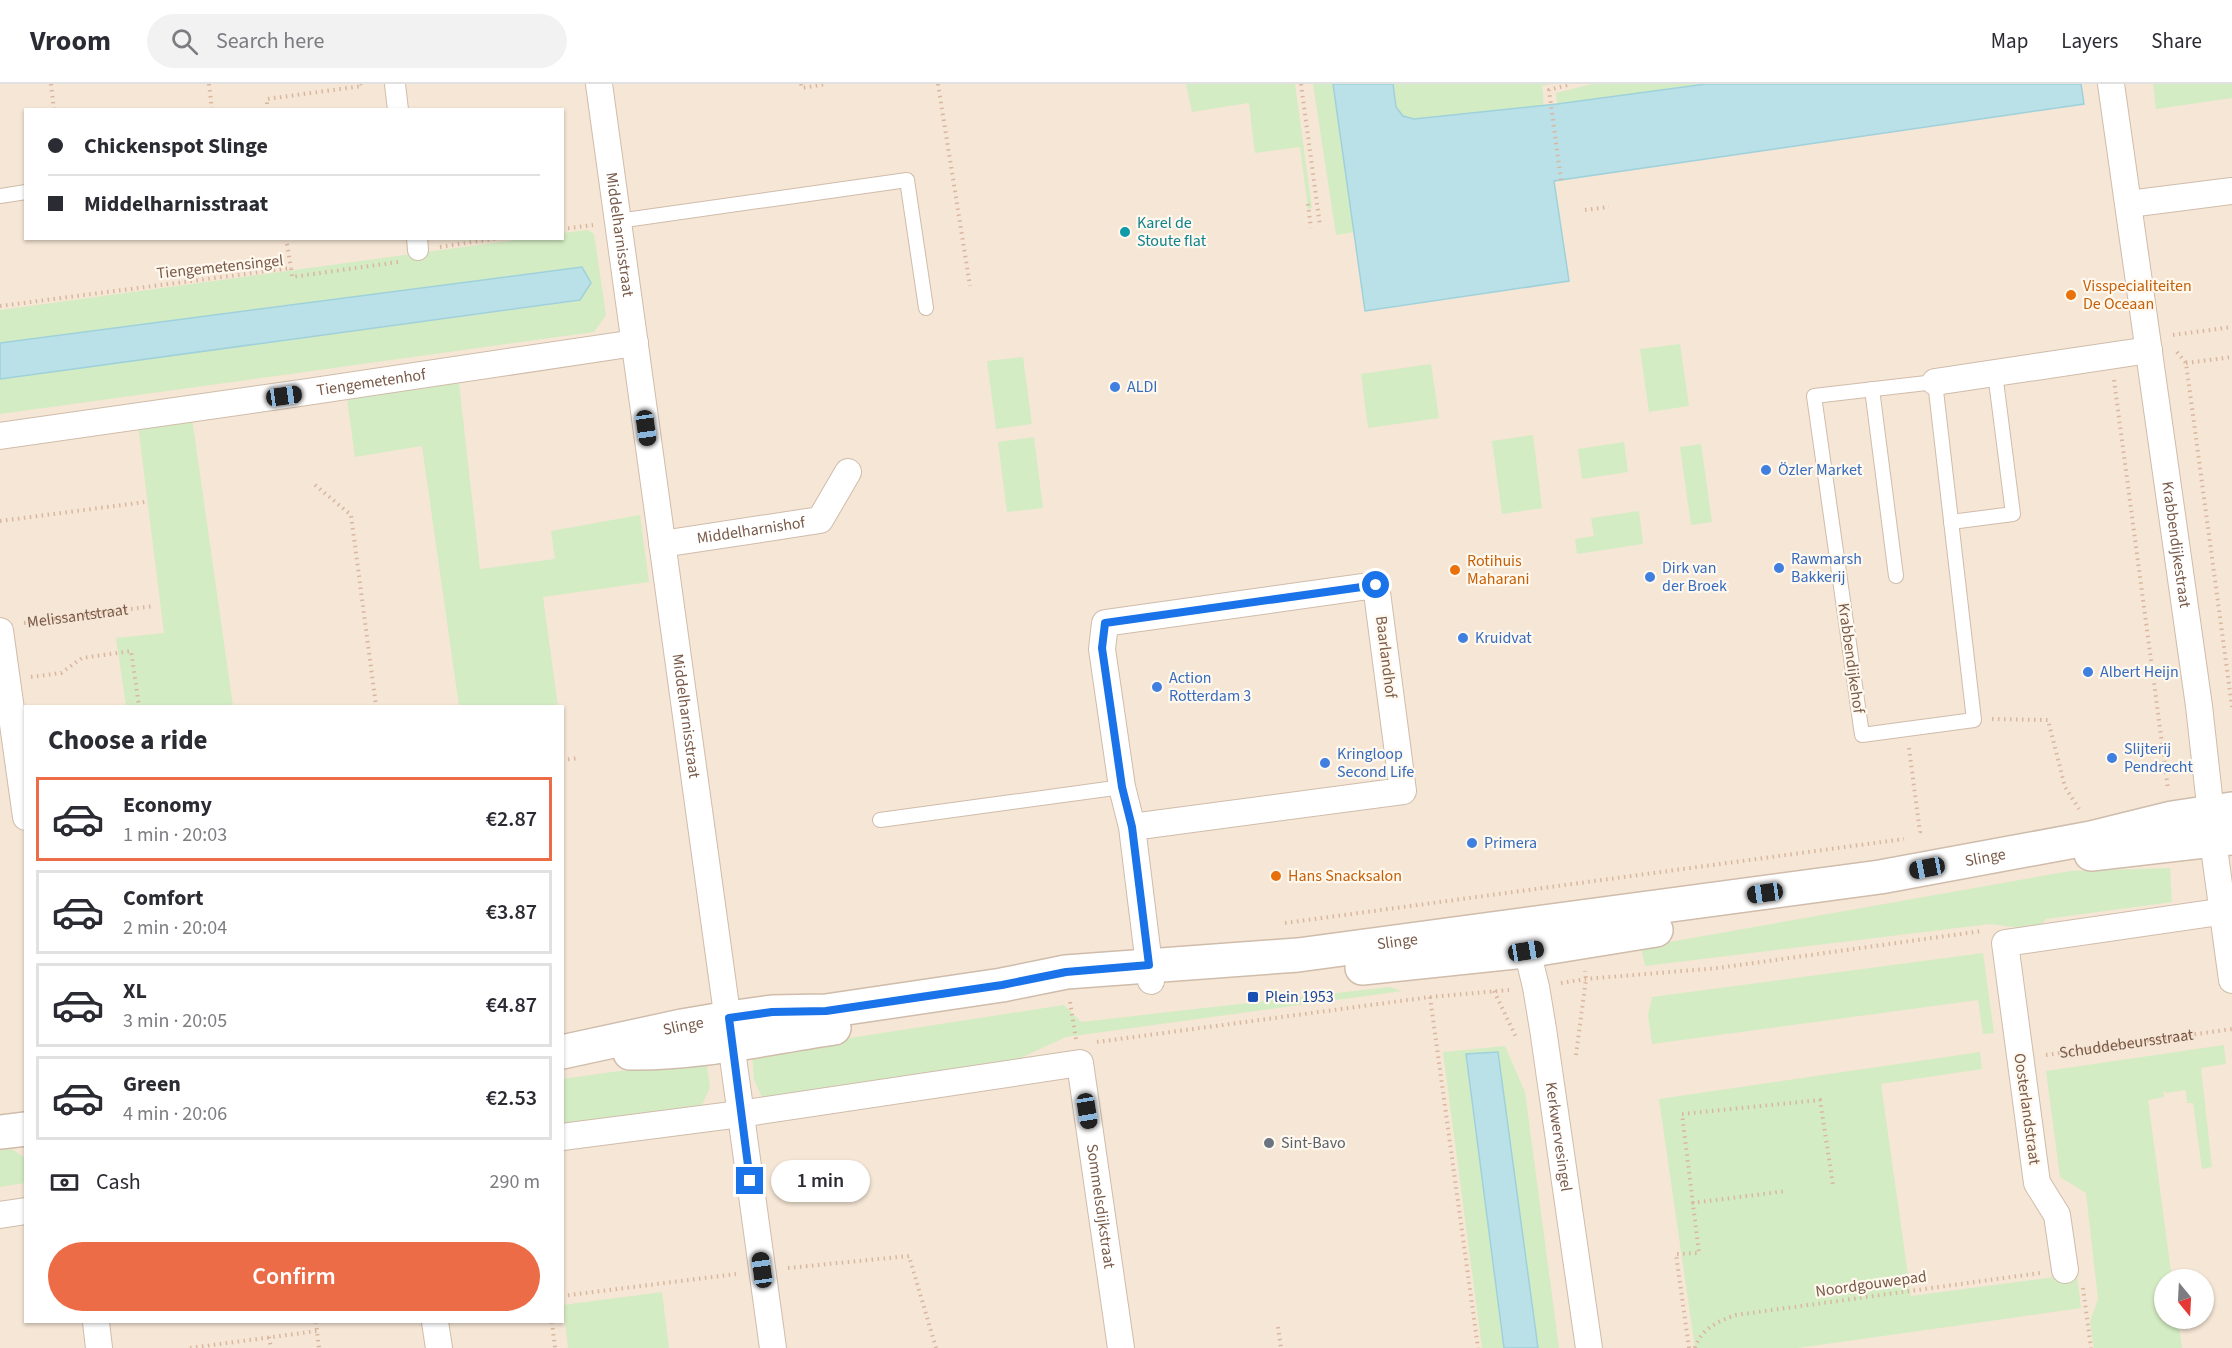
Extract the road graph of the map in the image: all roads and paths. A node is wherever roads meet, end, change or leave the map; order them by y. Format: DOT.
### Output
graph roads {
  1 [pos="51,84"];
  2 [pos="209,84"];
  3 [pos="361,84"];
  4 [pos="395,84"];
  5 [pos="599,84"];
  6 [pos="801,84"];
  7 [pos="827,84"];
  8 [pos="938,84"];
  9 [pos="1301,84"];
  10 [pos="1571,84"];
  11 [pos="2111,84"];
  12 [pos="54,108"];
  13 [pos="212,108"];
  14 [pos="267,108"];
  15 [pos="398,108"];
  16 [pos="1561,180"];
  17 [pos="2232,191"];
  18 [pos="24,192"];
  19 [pos="0,196"];
  20 [pos="1308,204"];
  21 [pos="2129,204"];
  22 [pos="1609,207"];
  23 [pos="1585,210"];
  24 [pos="618,221"];
  25 [pos="1320,226"];
  26 [pos="1311,228"];
  27 [pos="286,240"];
  28 [pos="472,240"];
  29 [pos="970,240"];
  30 [pos="963,241"];
  31 [pos="417,244"];
  32 [pos="291,268"];
  33 [pos="970,286"];
  34 [pos="0,306"];
  35 [pos="926,308"];
  36 [pos="2232,327"];
  37 [pos="635,343"];
  38 [pos="2161,344"];
  39 [pos="2114,355"];
  40 [pos="2232,357"];
  41 [pos="2186,363"];
  42 [pos="1995,373"];
  43 [pos="1935,382"];
  44 [pos="1872,389"];
  45 [pos="0,436"];
  46 [pos="848,472"];
  47 [pos="315,485"];
  48 [pos="145,502"];
  49 [pos="0,521"];
  50 [pos="1951,522"];
  51 [pos="663,544"];
  52 [pos="1896,576"];
  53 [pos="154,606"];
  54 [pos="12,627"];
  55 [pos="7,680"];
  56 [pos="139,705"];
  57 [pos="376,705"];
  58 [pos="2232,707"];
  59 [pos="1991,718"];
  60 [pos="1908,729"];
  61 [pos="579,758"];
  62 [pos="564,760"];
  63 [pos="1122,787"];
  64 [pos="2169,791"];
  65 [pos="24,803"];
  66 [pos="2080,815"];
  67 [pos="880,820"];
  68 [pos="2221,824"];
  69 [pos="1132,827"];
  70 [pos="1930,836"];
  71 [pos="1918,837"];
  72 [pos="2227,911"];
  73 [pos="1275,924"];
  74 [pos="1524,938"];
  75 [pos="1150,973"];
  76 [pos="1586,979"];
  77 [pos="2232,980"];
  78 [pos="1069,991"];
  79 [pos="1430,997"];
  80 [pos="2232,1029"];
  81 [pos="730,1031"];
  82 [pos="564,1053"];
  83 [pos="2020,1058"];
  84 [pos="1080,1063"];
  85 [pos="1578,1063"];
  86 [pos="740,1114"];
  87 [pos="24,1129"];
  88 [pos="0,1132"];
  89 [pos="564,1137"];
  90 [pos="1833,1185"];
  91 [pos="1786,1191"];
  92 [pos="1692,1203"];
  93 [pos="24,1211"];
  94 [pos="0,1215"];
  95 [pos="909,1256"];
  96 [pos="2065,1270"];
  97 [pos="96,1323"];
  98 [pos="316,1323"];
  99 [pos="435,1323"];
  100 [pos="552,1323"];
  101 [pos="1278,1327"];
  102 [pos="317,1331"];
  103 [pos="269,1337"];
  104 [pos="99,1348"];
  105 [pos="190,1348"];
  106 [pos="271,1348"];
  107 [pos="319,1348"];
  108 [pos="439,1348"];
  109 [pos="555,1348"];
  110 [pos="773,1348"];
  111 [pos="936,1348"];
  112 [pos="1122,1348"];
  113 [pos="1281,1348"];
  114 [pos="1478,1348"];
  115 [pos="1589,1348"];
  116 [pos="1689,1348"];
  117 [pos="1695,1348"];
  118 [pos="2091,1348"];
  1 -- 12 [label="path"];
  2 -- 13 [label="path"];
  3 -- 14 [label="path"];
  4 -- 15 [label="street"];
  5 -- 24 [label="street, Middelharnisstraat"];
  6 -- 7 [label="path"];
  8 -- 30 [label="path"];
  9 -- 25 [label="path"];
  10 -- 16 [label="path"];
  11 -- 21 [label="street, Krabbendijkestraat"];
  17 -- 21 [label="street"];
  18 -- 19 [label="lane"];
  20 -- 26 [label="path"];
  21 -- 38 [label="street, Krabbendijkestraat"];
  22 -- 23 [label="path"];
  24 -- 35 [label="lane"];
  24 -- 37 [label="street, Middelharnisstraat"];
  27 -- 32 [label="path"];
  28 -- 31 [label="path, Tiengemetensingel"];
  29 -- 30 [label="path"];
  30 -- 33 [label="path"];
  31 -- 32 [label="path, Tiengemetensingel"];
  32 -- 34 [label="path, Tiengemetensingel"];
  36 -- 38 [label="path"];
  37 -- 45 [label="street, Tiengemetenhof"];
  37 -- 51 [label="street, Middelharnisstraat"];
  38 -- 39 [label="street, Krabbendijkehof"];
  38 -- 41 [label="path"];
  38 -- 68 [label="street, Krabbendijkestraat"];
  39 -- 42 [label="street, Krabbendijkehof"];
  39 -- 64 [label="path"];
  40 -- 41 [label="path"];
  41 -- 58 [label="path, Krabbendijkestraat"];
  42 -- 43 [label="street, Krabbendijkehof"];
  42 -- 50 [label="lane"];
  43 -- 44 [label="lane, Krabbendijkehof"];
  43 -- 50 [label="lane, Krabbendijkehof"];
  44 -- 52 [label="lane"];
  44 -- 60 [label="lane, Krabbendijkehof"];
  46 -- 51 [label="street, Middelharnishof"];
  47 -- 57 [label="path"];
  48 -- 49 [label="path"];
  50 -- 60 [label="lane, Krabbendijkehof"];
  51 -- 81 [label="street, Middelharnisstraat"];
  53 -- 54 [label="path, Melissantstraat"];
  54 -- 55 [label="street"];
  55 -- 56 [label="path"];
  55 -- 65 [label="street"];
  59 -- 66 [label="path"];
  60 -- 71 [label="path"];
  61 -- 62 [label="path"];
  63 -- 67 [label="lane"];
  63 -- 69 [label="street, Baarlandhof"];
  63 -- 69 [label="street, Baarlandhof"];
  68 -- 72 [label="street"];
  68 -- 74 [label="street, Slinge"];
  69 -- 75 [label="street, Baarlandhof"];
  70 -- 71 [label="path, Slinge"];
  71 -- 73 [label="path, Slinge"];
  72 -- 77 [label="street"];
  72 -- 83 [label="street, Oosterlandstraat"];
  74 -- 75 [label="street, Slinge"];
  74 -- 115 [label="street, Kerkwervesingel"];
  75 -- 78 [label="street, Slinge"];
  75 -- 81 [label="street, Slinge"];
  76 -- 85 [label="path, Kerkwervesingel"];
  78 -- 81 [label="street, Slinge"];
  78 -- 84 [label="path"];
  79 -- 114 [label="path"];
  80 -- 83 [label="path, Schuddebeursstraat"];
  81 -- 82 [label="street, Slinge"];
  81 -- 86 [label="street, Middelharnisstraat"];
  83 -- 96 [label="street, Oosterlandstraat"];
  84 -- 86 [label="street"];
  84 -- 112 [label="street, Sommelsdijkstraat"];
  86 -- 89 [label="street"];
  86 -- 110 [label="street, Middelharnisstraat"];
  87 -- 88 [label="street"];
  90 -- 92 [label="path"];
  91 -- 92 [label="path"];
  92 -- 116 [label="path"];
  93 -- 94 [label="street"];
  95 -- 111 [label="path"];
  96 -- 117 [label="path, Noordgouwepad"];
  96 -- 118 [label="path"];
  97 -- 104 [label="street"];
  98 -- 102 [label="path"];
  99 -- 108 [label="street"];
  100 -- 109 [label="path"];
  101 -- 113 [label="path"];
  102 -- 103 [label="path"];
  102 -- 107 [label="path"];
  103 -- 105 [label="path"];
  103 -- 106 [label="path"];
}
